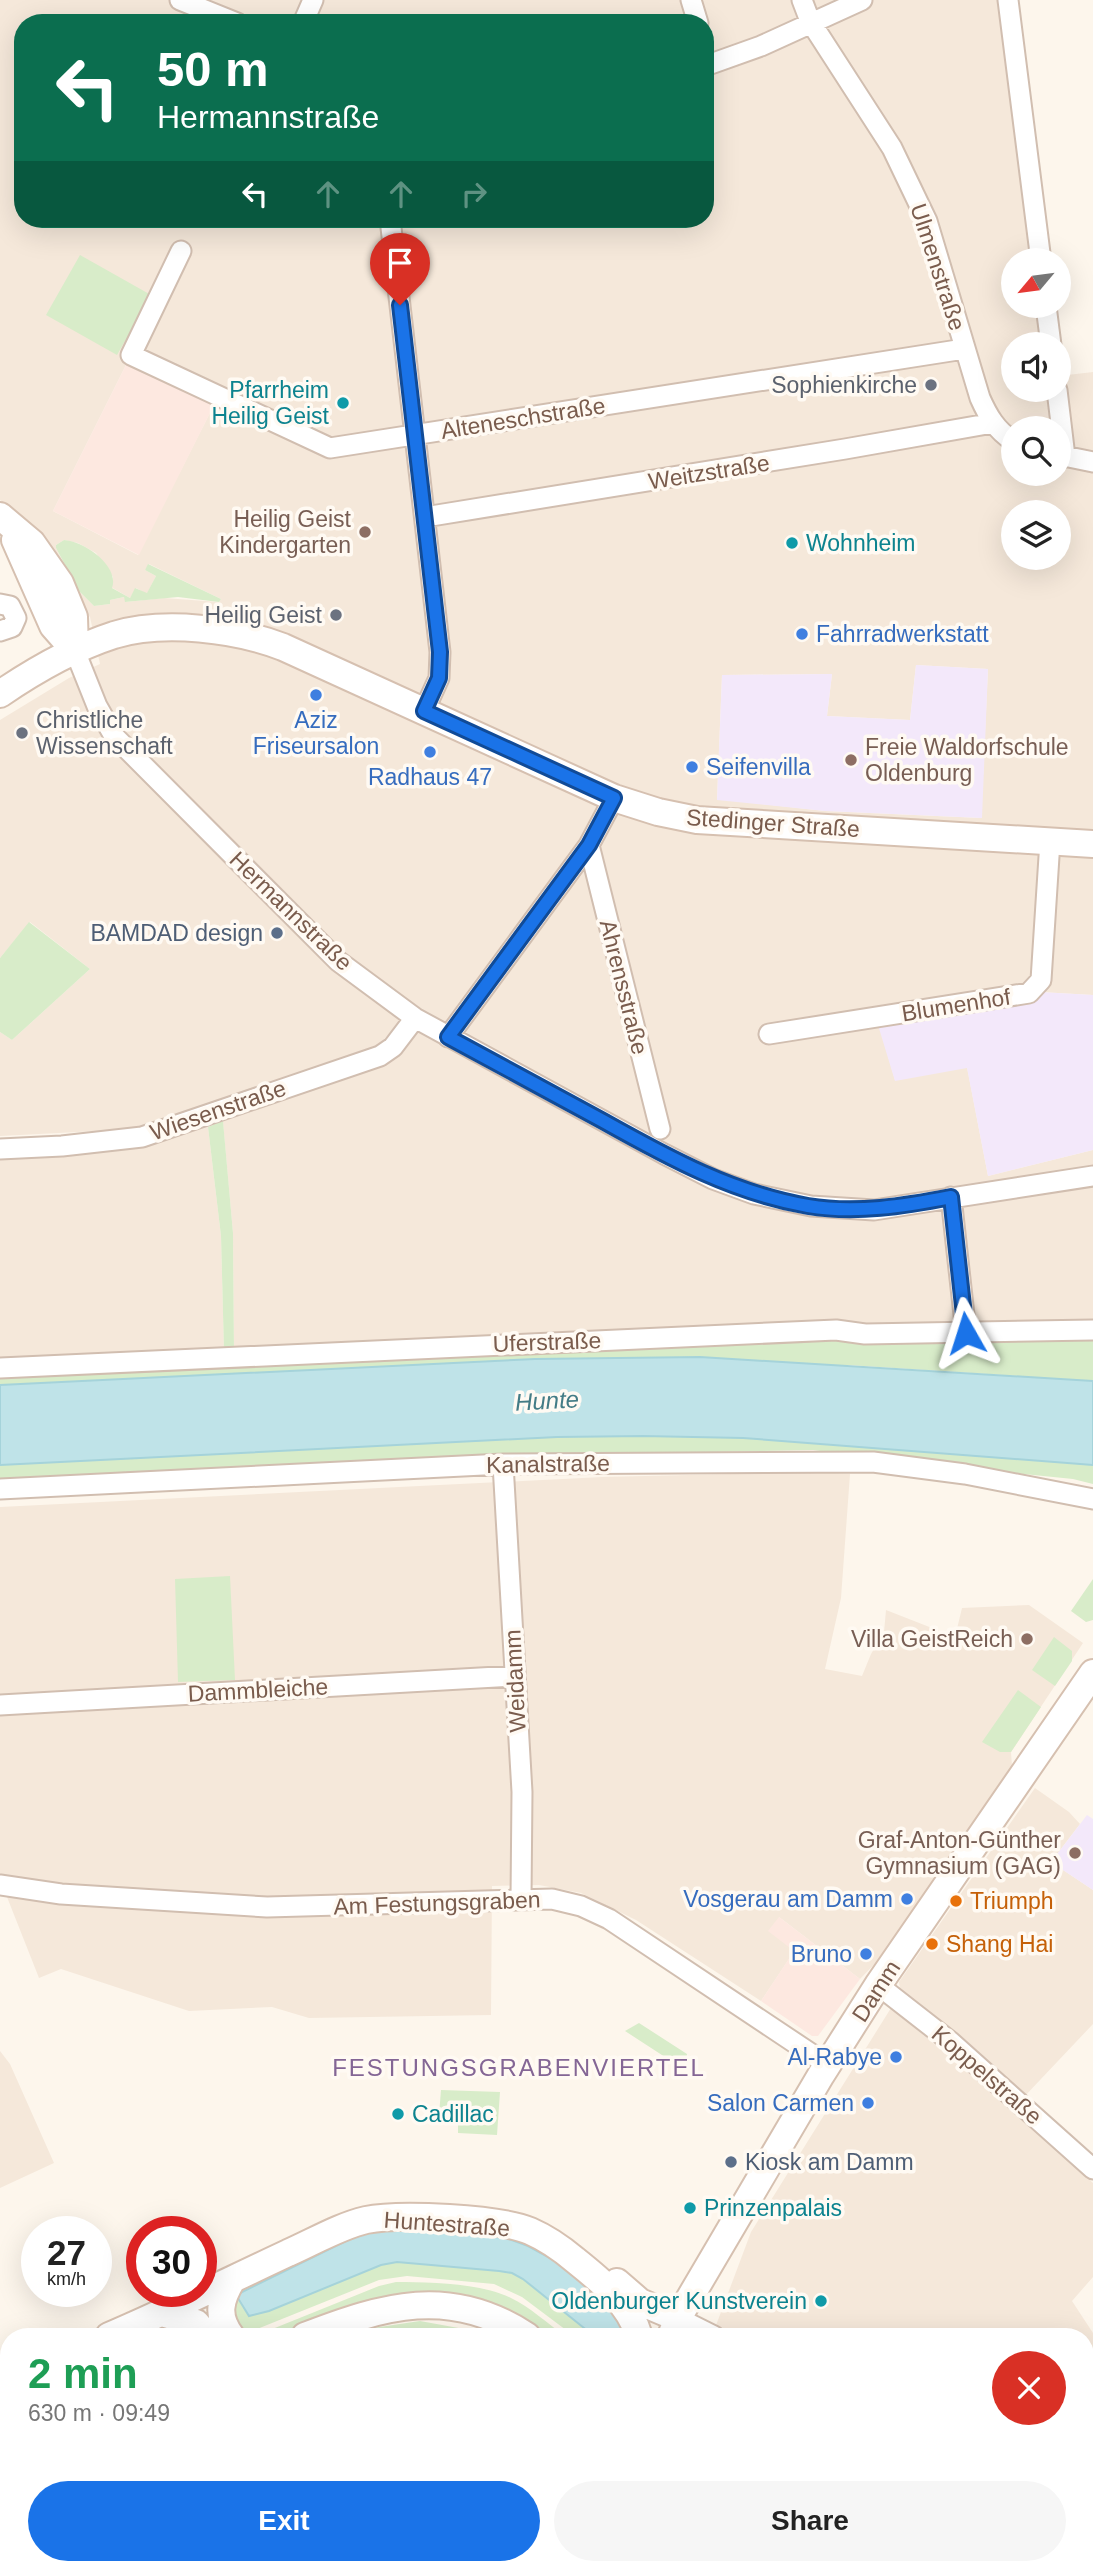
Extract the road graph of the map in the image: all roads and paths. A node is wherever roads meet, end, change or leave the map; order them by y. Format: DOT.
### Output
graph roads {
  1 [pos="180,0"];
  2 [pos="802,0"];
  3 [pos="862,0"];
  4 [pos="1008,0"];
  5 [pos="215,14"];
  6 [pos="810,22"];
  7 [pos="714,57"];
  8 [pos="391,228"];
  9 [pos="1039,248"];
  10 [pos="181,251"];
  11 [pos="964,349"];
  12 [pos="993,423"];
  13 [pos="1001,431"];
  14 [pos="415,435"];
  15 [pos="1071,458"];
  16 [pos="1093,462"];
  17 [pos="1,517"];
  18 [pos="425,517"];
  19 [pos="0,604"];
  20 [pos="0,631"];
  21 [pos="75,651"];
  22 [pos="0,694"];
  23 [pos="424,711"];
  24 [pos="614,798"];
  25 [pos="1050,841"];
  26 [pos="1093,844"];
  27 [pos="589,845"];
  28 [pos="415,1018"];
  29 [pos="769,1034"];
  30 [pos="448,1037"];
  31 [pos="660,1129"];
  32 [pos="0,1149"];
  33 [pos="1093,1176"];
  34 [pos="951,1197"];
  35 [pos="1093,1330"];
  36 [pos="966,1333"];
  37 [pos="0,1368"];
  38 [pos="503,1464"];
  39 [pos="0,1489"];
  40 [pos="1093,1499"];
  41 [pos="1093,1672"];
  42 [pos="515,1676"];
  43 [pos="0,1705"];
  44 [pos="0,1885"];
  45 [pos="522,1898"];
  46 [pos="878,1985"];
  47 [pos="828,2064"];
  48 [pos="1093,2169"];
  49 [pos="532,2232"];
  50 [pos="232,2280"];
  51 [pos="162,2313"];
  52 [pos="127,2328"];
  53 [pos="200,2328"];
  54 [pos="225,2328"];
  55 [pos="326,2328"];
  56 [pos="511,2328"];
  57 [pos="635,2328"];
  58 [pos="672,2328"];
  1 -- 5 [label="street"];
  2 -- 6 [label="street, Ulmenstraße"];
  3 -- 6 [label="street"];
  4 -- 9 [label="street"];
  6 -- 7 [label="street"];
  6 -- 11 [label="street, Ulmenstraße"];
  8 -- 14 [label="street"];
  10 -- 14 [label="street, Alteneschstraße"];
  11 -- 12 [label="street, Ulmenstraße"];
  11 -- 14 [label="street, Alteneschstraße"];
  12 -- 13 [label="street, Ulmenstraße"];
  12 -- 18 [label="street, Weitzstraße"];
  14 -- 18 [label="street"];
  15 -- 16 [label="street"];
  17 -- 21 [label="street"];
  18 -- 23 [label="street"];
  19 -- 20 [label="street"];
  21 -- 22 [label="street, Stedinger Straße"];
  21 -- 23 [label="street, Stedinger Straße"];
  21 -- 28 [label="street, Hermannstraße"];
  23 -- 24 [label="street, Stedinger Straße"];
  24 -- 25 [label="street, Stedinger Straße"];
  24 -- 27 [label="street"];
  25 -- 26 [label="street, Stedinger Straße"];
  25 -- 29 [label="street, Blumenhof"];
  27 -- 30 [label="street"];
  27 -- 31 [label="street, Ahrensstraße"];
  28 -- 30 [label="street, Hermannstraße"];
  28 -- 32 [label="street, Wiesenstraße"];
  30 -- 34 [label="street, Hermannstraße"];
  33 -- 34 [label="street, Hermannstraße"];
  34 -- 36 [label="street"];
  35 -- 36 [label="street, Uferstraße"];
  36 -- 37 [label="street, Uferstraße"];
  38 -- 39 [label="street, Kanalstraße"];
  38 -- 40 [label="street, Kanalstraße"];
  38 -- 42 [label="street, Weidamm"];
  41 -- 46 [label="street, Damm"];
  42 -- 43 [label="street, Dammbleiche"];
  42 -- 45 [label="street, Weidamm"];
  44 -- 45 [label="street, Am Festungsgraben"];
  45 -- 47 [label="street, Am Festungsgraben"];
  46 -- 47 [label="street, Damm"];
  46 -- 48 [label="street, Koppelstraße"];
  47 -- 58 [label="street, Damm"];
  49 -- 50 [label="street, Huntestraße"];
  49 -- 57 [label="street, Huntestraße"];
  49 -- 58 [label="street"];
  50 -- 51 [label="street, Huntestraße"];
  50 -- 54 [label="street"];
  51 -- 52 [label="street, Huntestraße"];
  51 -- 53 [label="street"];
  55 -- 56 [label="street"];
}
